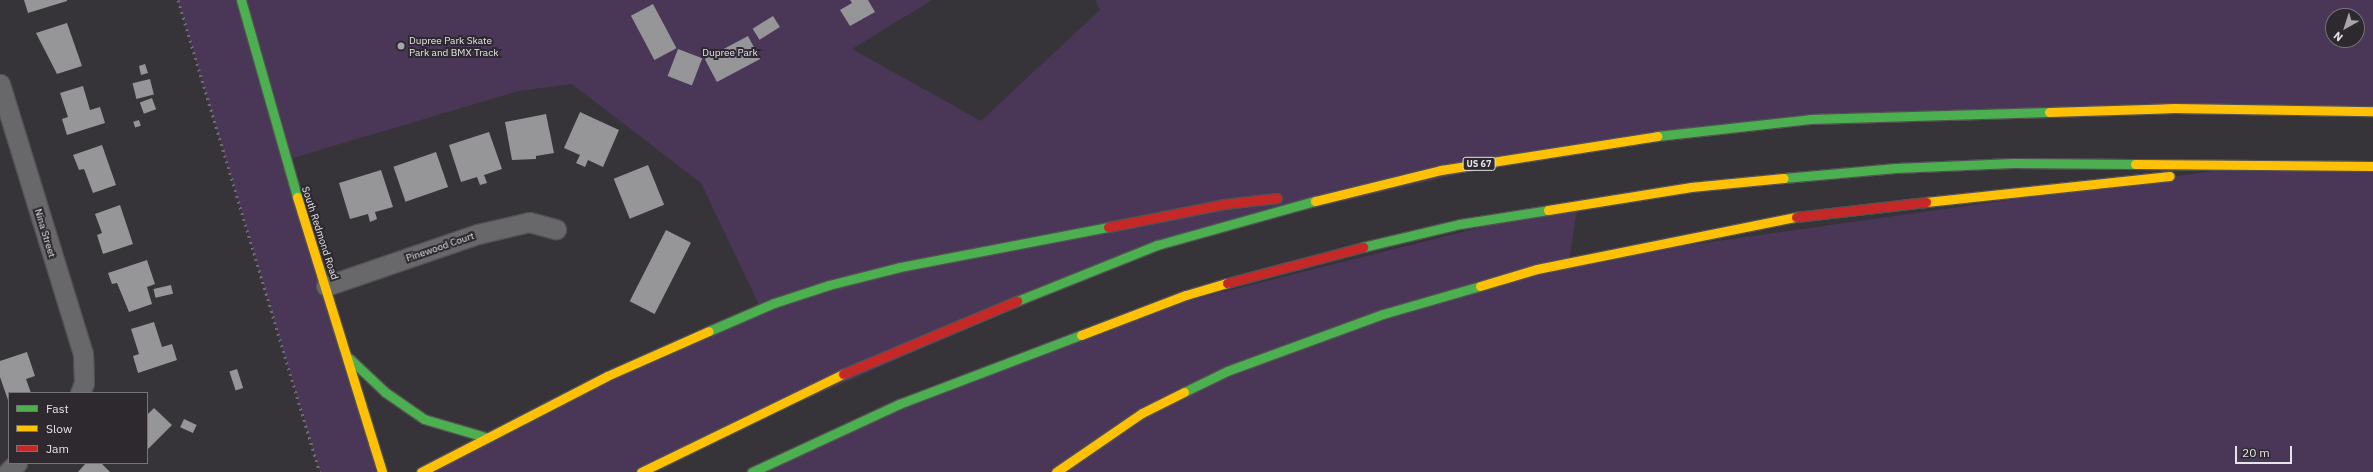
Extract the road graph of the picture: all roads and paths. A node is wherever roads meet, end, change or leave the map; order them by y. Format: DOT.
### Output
graph roads {
  1 [pos="241,0"];
  2 [pos="0,84"];
  3 [pos="2373,111"];
  4 [pos="2256,165"];
  5 [pos="2373,166"];
  6 [pos="1357,188"];
  7 [pos="556,229"];
  8 [pos="326,286"];
  9 [pos="349,358"];
  10 [pos="82,388"];
  11 [pos="485,437"];
  12 [pos="16,464"];
  13 [pos="8,472"];
  14 [pos="382,472"];
  15 [pos="421,472"];
  16 [pos="641,472"];
  17 [pos="752,472"];
  18 [pos="1056,472"];
  1 -- 8 [label="main road, South Redmond Road"];
  2 -- 10 [label="street, Nina Street"];
  3 -- 6 [label="main road, US 67"];
  4 -- 5 [label="main road"];
  4 -- 17 [label="main road"];
  4 -- 18 [label="main road"];
  6 -- 11 [label="main road"];
  6 -- 16 [label="main road, US 67"];
  7 -- 8 [label="street, Pinewood Court"];
  8 -- 9 [label="main road, South Redmond Road"];
  9 -- 11 [label="main road"];
  9 -- 14 [label="main road, South Redmond Road"];
  11 -- 15 [label="main road"];
  12 -- 13 [label="street"];
}
